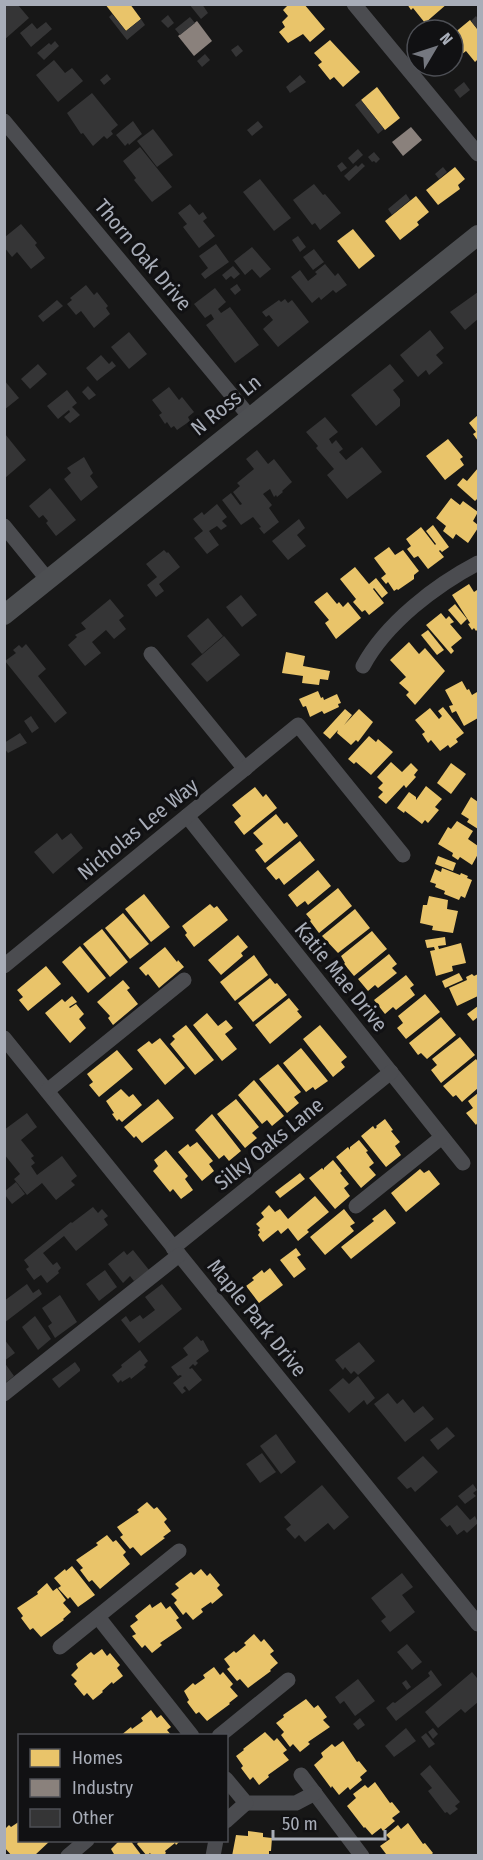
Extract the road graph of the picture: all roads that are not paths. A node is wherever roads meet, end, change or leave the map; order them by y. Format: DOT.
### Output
graph roads {
  1 [pos="354,4"];
  2 [pos="4,121"];
  3 [pos="478,154"];
  4 [pos="478,235"];
  5 [pos="250,417"];
  6 [pos="4,526"];
  7 [pos="478,563"];
  8 [pos="48,580"];
  9 [pos="4,615"];
  10 [pos="151,654"];
  11 [pos="363,666"];
  12 [pos="245,769"];
  13 [pos="187,816"];
  14 [pos="403,855"];
  15 [pos="4,966"];
  16 [pos="184,980"];
  17 [pos="4,1038"];
  18 [pos="391,1072"];
  19 [pos="47,1091"];
  20 [pos="442,1137"];
  21 [pos="463,1163"];
  22 [pos="356,1206"];
  23 [pos="176,1251"];
  24 [pos="4,1394"];
  25 [pos="179,1551"];
  26 [pos="98,1617"];
  27 [pos="478,1624"];
  28 [pos="60,1647"];
  29 [pos="288,1680"];
  30 [pos="190,1734"];
  31 [pos="221,1734"];
  32 [pos="301,1775"];
  33 [pos="228,1781"];
  34 [pos="315,1793"];
  35 [pos="246,1803"];
  36 [pos="228,1819"];
  37 [pos="85,1842"];
  38 [pos="68,1856"];
  39 [pos="362,1856"];
  1 -- 3 [label="street"];
  2 -- 5 [label="street, Thorn Oak Drive"];
  4 -- 5 [label="main road, N Ross Ln"];
  5 -- 8 [label="main road, N Ross Ln"];
  6 -- 8 [label="street"];
  7 -- 11 [label="street"];
  8 -- 9 [label="main road, N Ross Ln"];
  10 -- 12 [label="street"];
  12 -- 13 [label="street, Nicholas Lee Way"];
  12 -- 14 [label="street, Nicholas Lee Way"];
  13 -- 15 [label="street, Nicholas Lee Way"];
  13 -- 18 [label="street, Katie Mae Drive"];
  16 -- 19 [label="street"];
  17 -- 19 [label="street, Maple Park Drive"];
  18 -- 20 [label="street, Katie Mae Drive"];
  18 -- 23 [label="street, Silky Oaks Lane"];
  19 -- 23 [label="street, Maple Park Drive"];
  20 -- 21 [label="street, Katie Mae Drive"];
  20 -- 22 [label="street"];
  23 -- 24 [label="street, Silky Oaks Lane"];
  23 -- 27 [label="street, Maple Park Drive"];
  25 -- 26 [label="street"];
  26 -- 28 [label="street"];
  26 -- 30 [label="street"];
  29 -- 31 [label="street"];
  32 -- 34 [label="street"];
  33 -- 35 [label="street"];
  34 -- 35 [label="street"];
  34 -- 39 [label="street"];
  35 -- 36 [label="street"];
  37 -- 38 [label="street"];
}
